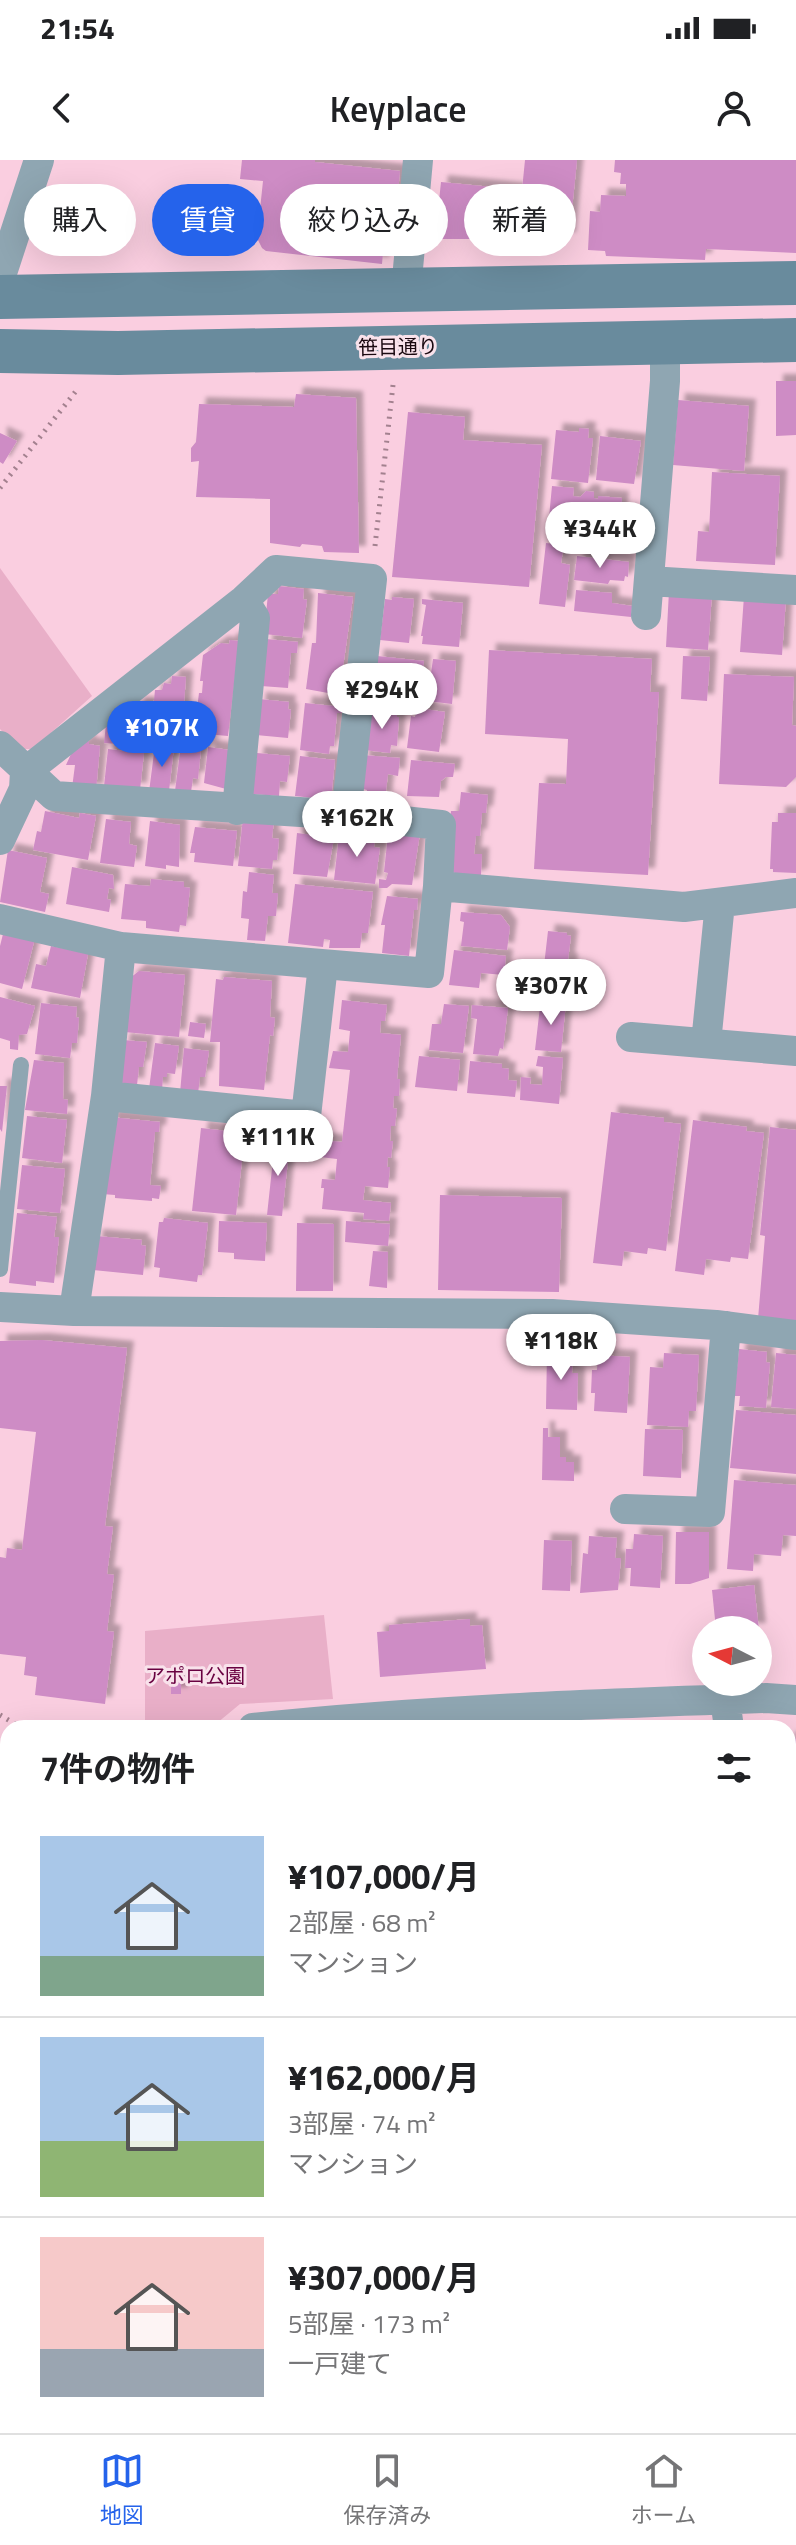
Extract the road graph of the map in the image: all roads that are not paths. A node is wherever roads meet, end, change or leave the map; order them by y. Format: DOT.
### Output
graph roads {
  1 [pos="39,160"];
  2 [pos="418,160"];
  3 [pos="0,279"];
  4 [pos="796,283"];
  5 [pos="406,290"];
  6 [pos="0,297"];
  7 [pos="796,340"];
  8 [pos="665,341"];
  9 [pos="0,351"];
  10 [pos="649,581"];
  11 [pos="796,590"];
  12 [pos="244,600"];
  13 [pos="646,615"];
  14 [pos="0,746"];
  15 [pos="25,772"];
  16 [pos="237,810"];
  17 [pos="346,815"];
  18 [pos="0,840"];
  19 [pos="438,886"];
  20 [pos="796,893"];
  21 [pos="720,903"];
  22 [pos="0,919"];
  23 [pos="121,947"];
  24 [pos="323,965"];
  25 [pos="631,1037"];
  26 [pos="706,1043"];
  27 [pos="796,1051"];
  28 [pos="21,1065"];
  29 [pos="106,1096"];
  30 [pos="0,1269"];
  31 [pos="0,1307"];
  32 [pos="74,1311"];
  33 [pos="726,1326"];
  34 [pos="796,1335"];
  35 [pos="625,1509"];
  36 [pos="796,1700"];
  37 [pos="727,1714"];
  38 [pos="529,1717"];
  39 [pos="328,1720"];
  1 -- 3 [label="street"];
  2 -- 5 [label="street"];
  4 -- 5 [label="main road"];
  5 -- 6 [label="main road"];
  7 -- 8 [label="main road, 笹目通り"];
  8 -- 9 [label="main road, 笹目通り"];
  8 -- 10 [label="street"];
  10 -- 11 [label="street"];
  10 -- 13 [label="street"];
  12 -- 15 [label="street"];
  12 -- 16 [label="street"];
  12 -- 17 [label="street"];
  14 -- 15 [label="street"];
  15 -- 16 [label="street"];
  15 -- 18 [label="street"];
  16 -- 17 [label="street"];
  17 -- 19 [label="street"];
  19 -- 21 [label="street"];
  19 -- 24 [label="street"];
  20 -- 21 [label="street"];
  21 -- 26 [label="street"];
  22 -- 23 [label="street"];
  23 -- 24 [label="street"];
  23 -- 29 [label="street"];
  24 -- 29 [label="street"];
  25 -- 26 [label="street"];
  26 -- 27 [label="street"];
  28 -- 30 [label="lane"];
  29 -- 32 [label="street"];
  31 -- 32 [label="street"];
  32 -- 33 [label="street"];
  33 -- 34 [label="street"];
  33 -- 35 [label="street"];
  36 -- 37 [label="street"];
  37 -- 38 [label="street"];
  38 -- 39 [label="street"];
}
